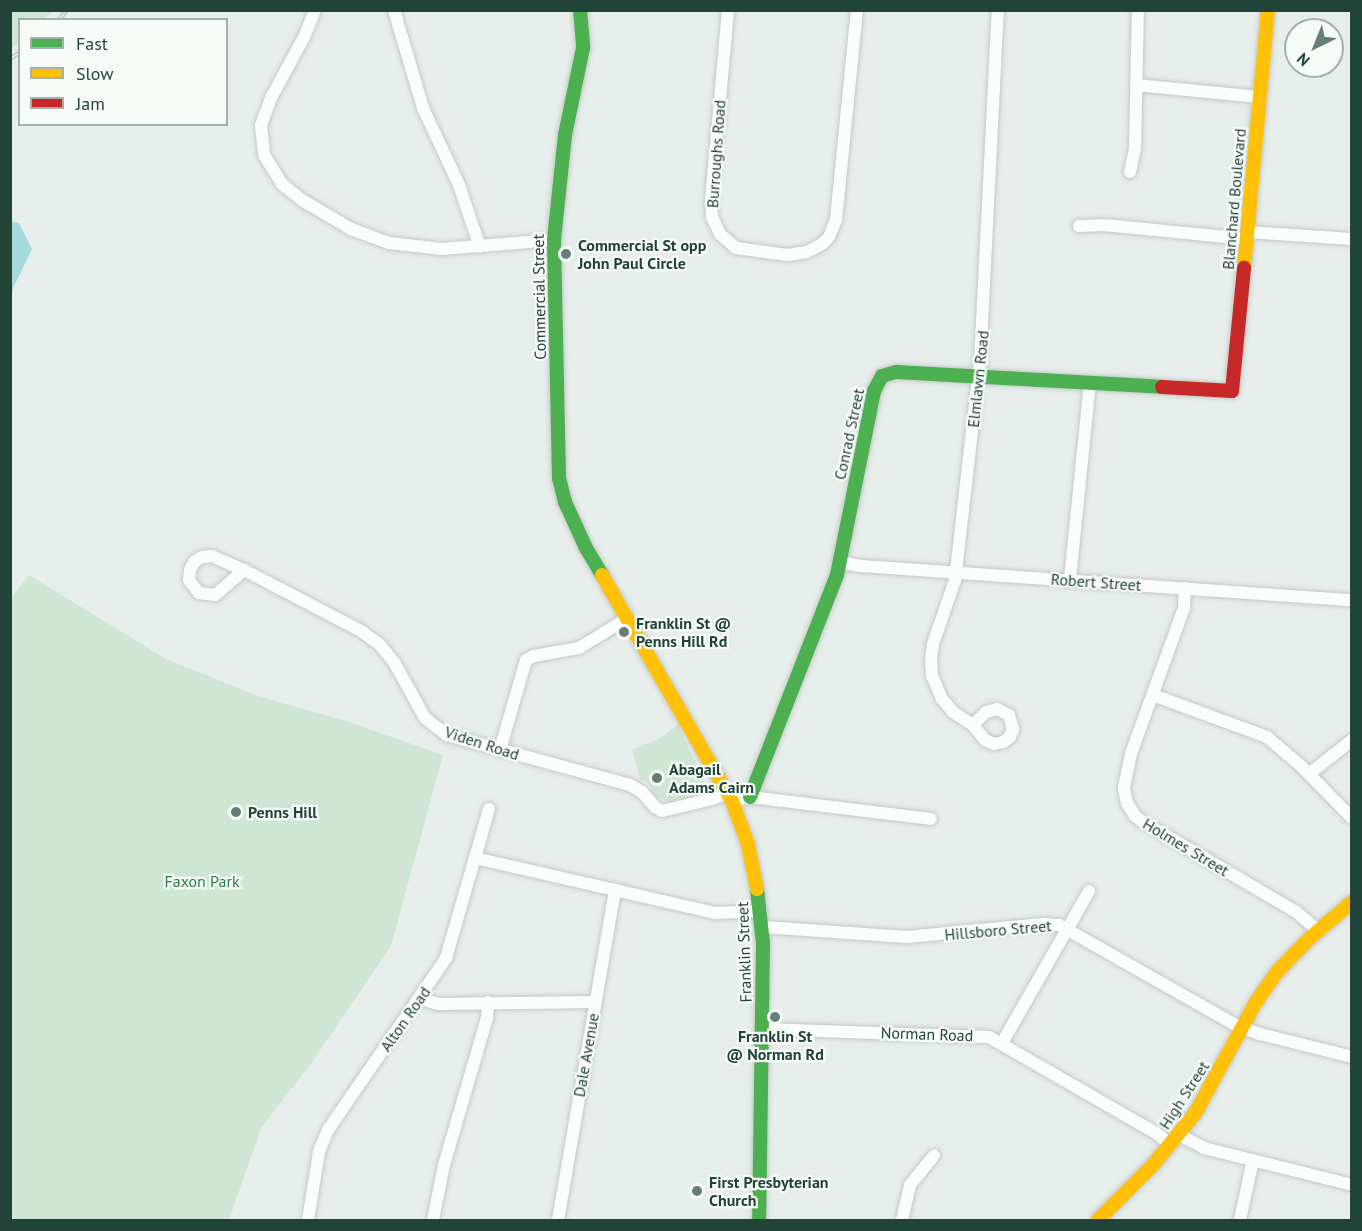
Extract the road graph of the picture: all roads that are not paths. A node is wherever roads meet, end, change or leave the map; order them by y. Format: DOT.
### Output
graph roads {
  1 [pos="315,10"];
  2 [pos="394,10"];
  3 [pos="580,10"];
  4 [pos="728,10"];
  5 [pos="857,10"];
  6 [pos="998,10"];
  7 [pos="1138,10"];
  8 [pos="1268,10"];
  9 [pos="1137,85"];
  10 [pos="1260,97"];
  11 [pos="1130,172"];
  12 [pos="1079,226"];
  13 [pos="1247,235"];
  14 [pos="1352,239"];
  15 [pos="554,240"];
  16 [pos="480,247"];
  17 [pos="978,378"];
  18 [pos="1090,383"];
  19 [pos="1232,390"];
  20 [pos="840,562"];
  21 [pos="244,570"];
  22 [pos="957,573"];
  23 [pos="602,576"];
  24 [pos="1070,579"];
  25 [pos="1185,588"];
  26 [pos="1352,600"];
  27 [pos="628,618"];
  28 [pos="1153,695"];
  29 [pos="973,725"];
  30 [pos="1352,740"];
  31 [pos="500,750"];
  32 [pos="1308,774"];
  33 [pos="730,797"];
  34 [pos="750,797"];
  35 [pos="489,809"];
  36 [pos="1352,818"];
  37 [pos="931,819"];
  38 [pos="475,858"];
  39 [pos="615,890"];
  40 [pos="1089,891"];
  41 [pos="761,911"];
  42 [pos="1348,911"];
  43 [pos="762,927"];
  44 [pos="1068,928"];
  45 [pos="1318,930"];
  46 [pos="420,998"];
  47 [pos="488,1002"];
  48 [pos="595,1002"];
  49 [pos="1243,1028"];
  50 [pos="762,1029"];
  51 [pos="1002,1043"];
  52 [pos="1352,1057"];
  53 [pos="1175,1140"];
  54 [pos="934,1155"];
  55 [pos="1253,1160"];
  56 [pos="1352,1185"];
  57 [pos="308,1221"];
  58 [pos="433,1221"];
  59 [pos="558,1221"];
  60 [pos="759,1221"];
  61 [pos="902,1221"];
  62 [pos="1098,1221"];
  63 [pos="1240,1221"];
  1 -- 16 [label="street"];
  2 -- 16 [label="street"];
  3 -- 15 [label="street, Commercial Street"];
  4 -- 5 [label="street, Burroughs Road"];
  6 -- 17 [label="street, Elmlawn Road"];
  7 -- 9 [label="street"];
  8 -- 10 [label="street, Blanchard Boulevard"];
  9 -- 10 [label="street"];
  9 -- 11 [label="street"];
  10 -- 13 [label="street, Blanchard Boulevard"];
  12 -- 13 [label="street"];
  13 -- 14 [label="street"];
  13 -- 19 [label="street, Blanchard Boulevard"];
  15 -- 16 [label="street"];
  15 -- 23 [label="street, Commercial Street"];
  17 -- 18 [label="street, Conrad Street"];
  17 -- 20 [label="street, Conrad Street"];
  17 -- 22 [label="street, Elmlawn Road"];
  18 -- 19 [label="street, Conrad Street"];
  18 -- 24 [label="street"];
  20 -- 22 [label="street, Robert Street"];
  20 -- 34 [label="street, Conrad Street"];
  21 -- 21 [label="street, Viden Road"];
  21 -- 31 [label="street, Viden Road"];
  22 -- 24 [label="street, Robert Street"];
  22 -- 29 [label="street, Elmlawn Road"];
  23 -- 27 [label="street, Franklin Street"];
  24 -- 25 [label="street, Robert Street"];
  25 -- 26 [label="street, Robert Street"];
  25 -- 28 [label="street, Holmes Street"];
  27 -- 31 [label="street"];
  27 -- 33 [label="street, Franklin Street"];
  28 -- 32 [label="street"];
  28 -- 45 [label="street, Holmes Street"];
  30 -- 32 [label="street"];
  31 -- 33 [label="street, Viden Road"];
  32 -- 36 [label="street"];
  33 -- 34 [label="street"];
  33 -- 41 [label="street, Franklin Street"];
  34 -- 37 [label="street"];
  35 -- 38 [label="street, Alton Road"];
  38 -- 39 [label="street"];
  38 -- 46 [label="street, Alton Road"];
  39 -- 41 [label="street"];
  39 -- 48 [label="street, Dale Avenue"];
  40 -- 44 [label="street"];
  41 -- 43 [label="street, Franklin Street"];
  42 -- 45 [label="street, High Street"];
  43 -- 44 [label="street, Hillsboro Street"];
  43 -- 50 [label="street, Franklin Street"];
  44 -- 49 [label="street, Hillsboro Street"];
  44 -- 51 [label="street"];
  45 -- 49 [label="street, High Street"];
  46 -- 47 [label="street"];
  46 -- 57 [label="street, Alton Road"];
  47 -- 48 [label="street"];
  47 -- 58 [label="street"];
  48 -- 59 [label="street, Dale Avenue"];
  49 -- 52 [label="street, Hillsboro Street"];
  49 -- 53 [label="street, High Street"];
  50 -- 51 [label="street, Norman Road"];
  50 -- 60 [label="street, Franklin Street"];
  51 -- 53 [label="street, Norman Road"];
  53 -- 55 [label="street, Norman Road"];
  53 -- 62 [label="street, High Street"];
  54 -- 61 [label="street"];
  55 -- 56 [label="street, Norman Road"];
  55 -- 63 [label="street"];
}
